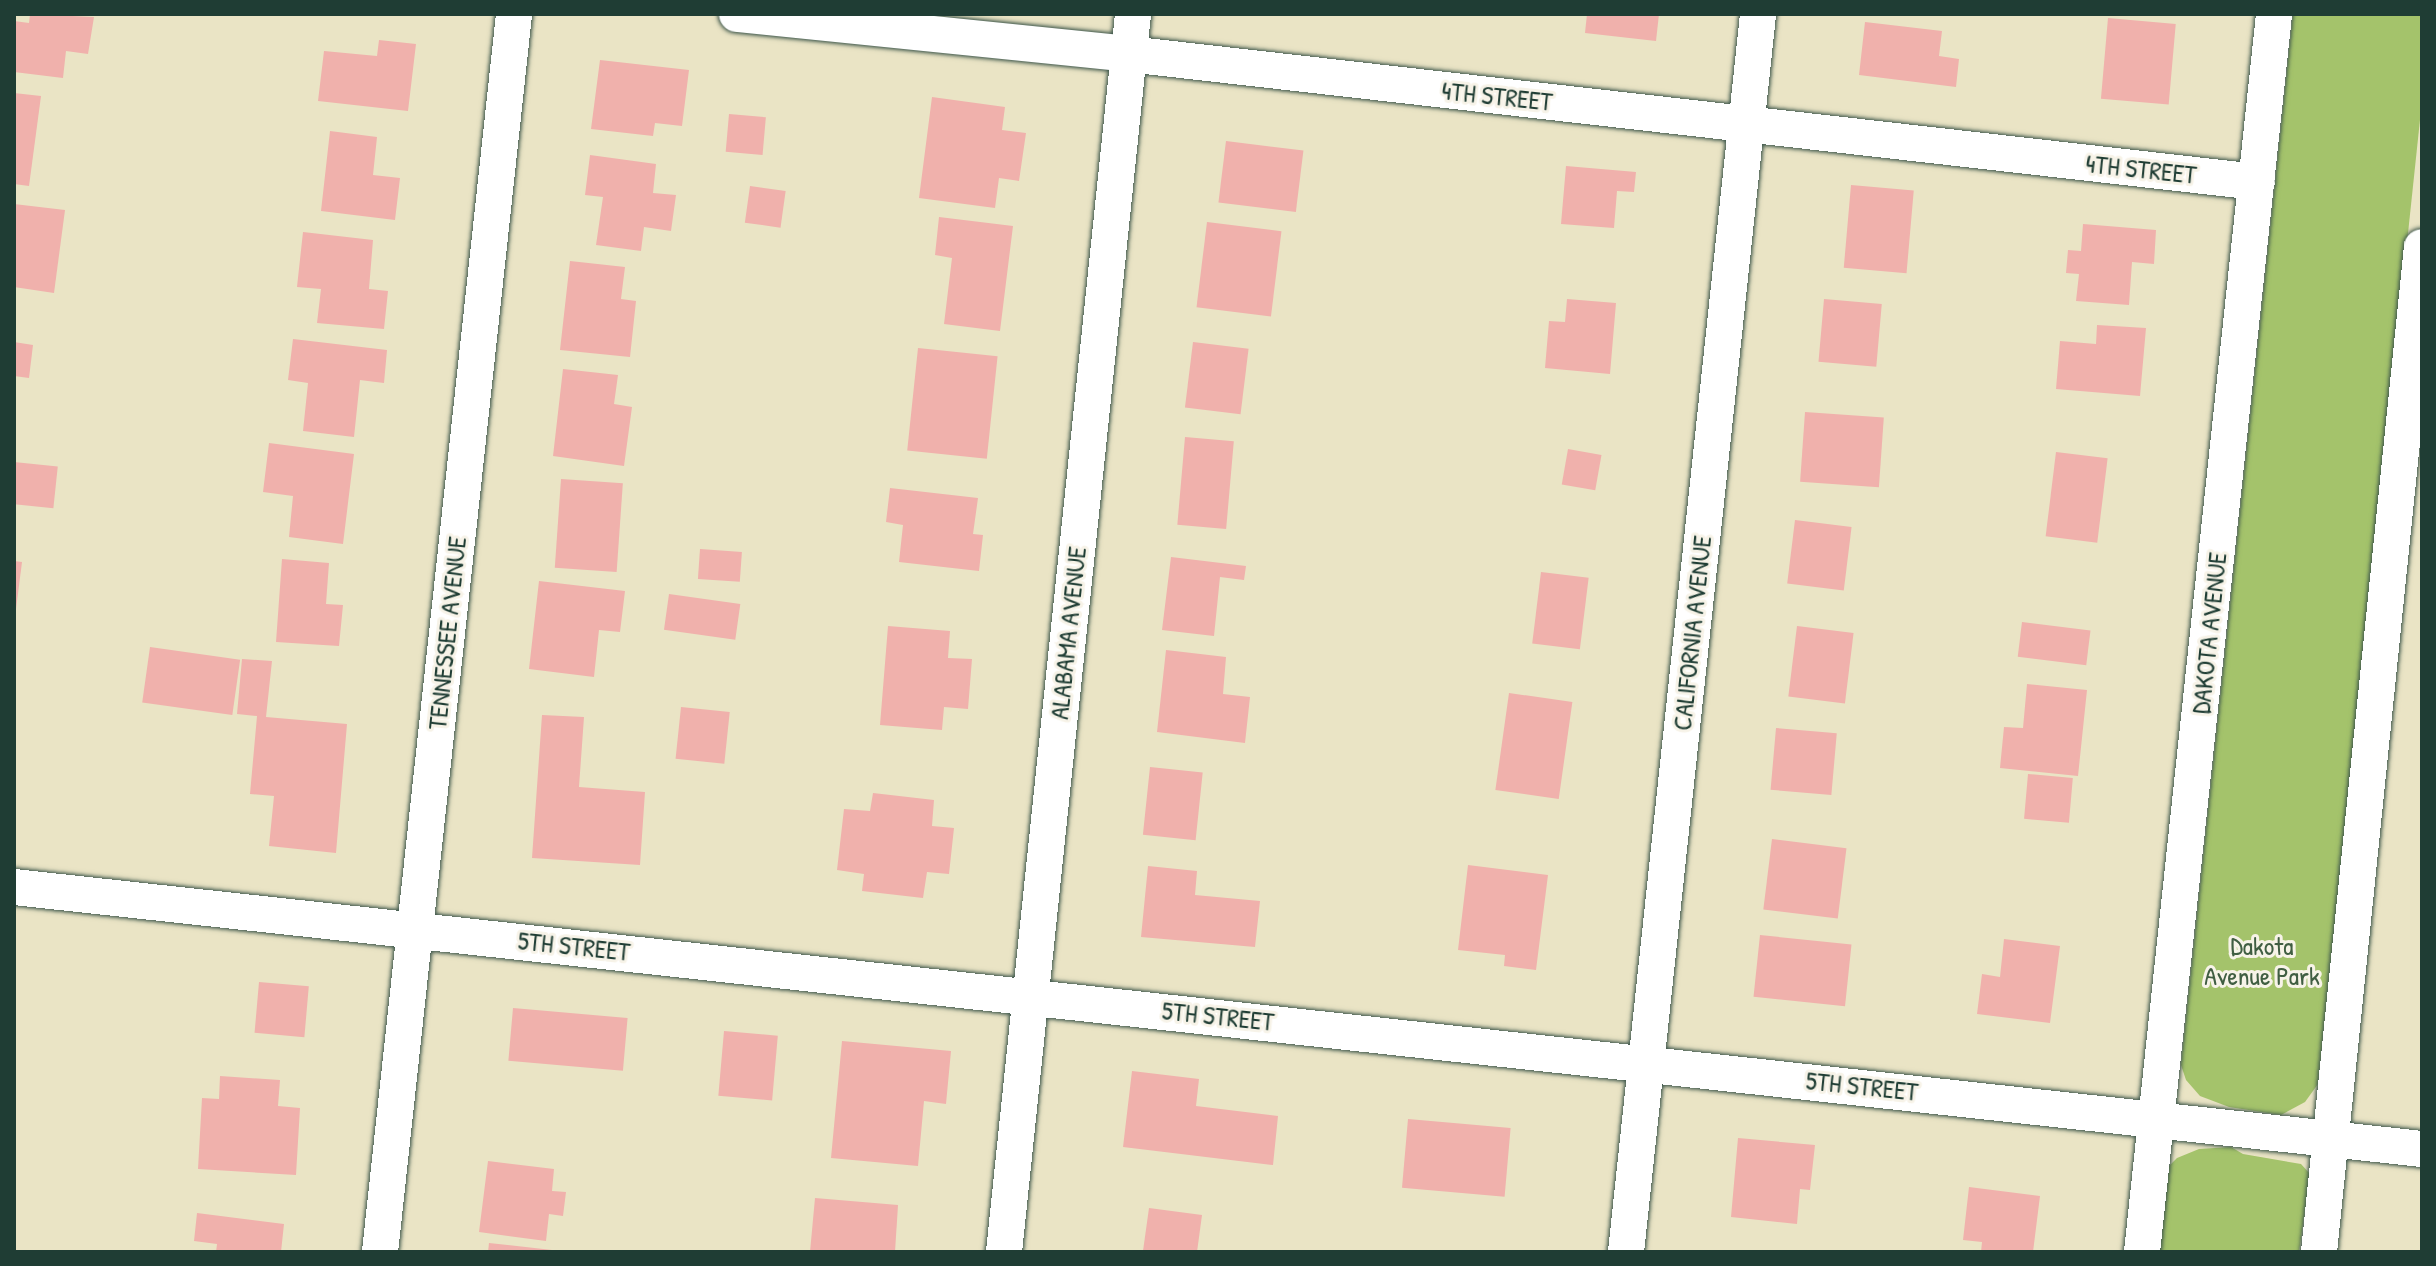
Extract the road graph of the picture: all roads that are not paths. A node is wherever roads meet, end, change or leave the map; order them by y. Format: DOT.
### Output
graph roads {
  1 [pos="514,14"];
  2 [pos="737,14"];
  3 [pos="1133,14"];
  4 [pos="1758,14"];
  5 [pos="2274,14"];
  6 [pos="1128,54"];
  7 [pos="1747,124"];
  8 [pos="2257,182"];
  9 [pos="2422,247"];
  10 [pos="14,887"];
  11 [pos="415,929"];
  12 [pos="1033,996"];
  13 [pos="1646,1062"];
  14 [pos="2157,1118"];
  15 [pos="2329,1140"];
  16 [pos="2422,1149"];
  17 [pos="380,1252"];
  18 [pos="1004,1252"];
  19 [pos="1626,1252"];
  20 [pos="2142,1252"];
  21 [pos="2319,1252"];
  1 -- 11 [label="street, TENNESSEE AVENUE"];
  2 -- 6 [label="street, 4TH STREET"];
  3 -- 6 [label="street, ALABAMA AVENUE"];
  4 -- 7 [label="street, CALIFORNIA AVENUE"];
  5 -- 8 [label="street, DAKOTA AVENUE"];
  6 -- 7 [label="street, 4TH STREET"];
  6 -- 12 [label="street, ALABAMA AVENUE"];
  7 -- 8 [label="street, 4TH STREET"];
  7 -- 13 [label="street, CALIFORNIA AVENUE"];
  8 -- 14 [label="street, DAKOTA AVENUE"];
  9 -- 15 [label="street"];
  10 -- 11 [label="street, 5TH STREET"];
  11 -- 12 [label="street, 5TH STREET"];
  11 -- 17 [label="street, TENNESSEE AVENUE"];
  12 -- 13 [label="street, 5TH STREET"];
  12 -- 18 [label="street, ALABAMA AVENUE"];
  13 -- 14 [label="street, 5TH STREET"];
  13 -- 19 [label="street, CALIFORNIA AVENUE"];
  14 -- 15 [label="street, 5TH STREET"];
  14 -- 20 [label="street, DAKOTA AVENUE"];
  15 -- 16 [label="street, 5TH STREET"];
  15 -- 21 [label="street"];
}
